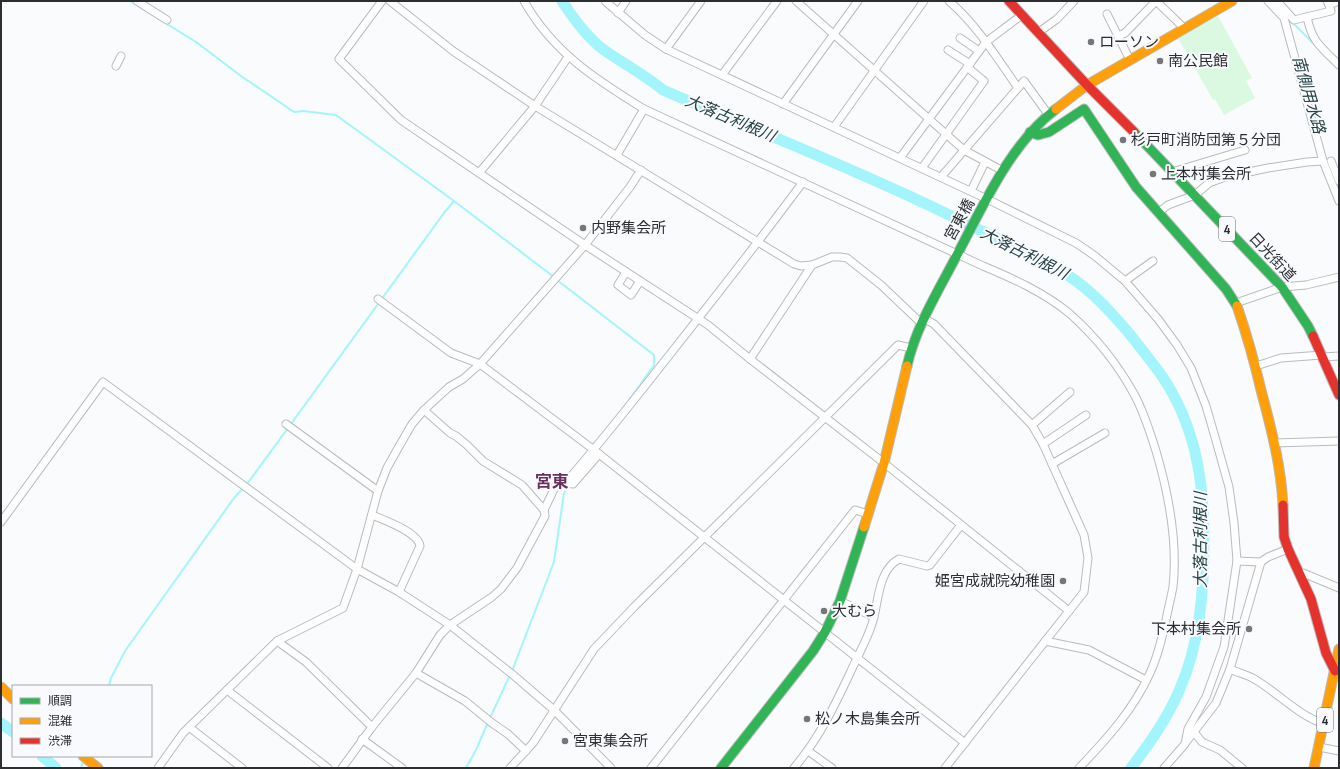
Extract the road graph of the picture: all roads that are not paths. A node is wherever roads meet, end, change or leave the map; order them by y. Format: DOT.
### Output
graph roads {
  1 [pos="137,1"];
  2 [pos="382,1"];
  3 [pos="390,1"];
  4 [pos="524,1"];
  5 [pos="605,1"];
  6 [pos="626,1"];
  7 [pos="701,1"];
  8 [pos="776,1"];
  9 [pos="796,1"];
  10 [pos="858,1"];
  11 [pos="924,1"];
  12 [pos="949,1"];
  13 [pos="1009,1"];
  14 [pos="1074,1"];
  15 [pos="1156,1"];
  16 [pos="1232,1"];
  17 [pos="1268,1"];
  18 [pos="1277,1"];
  19 [pos="1339,1"];
  20 [pos="1328,3"];
  21 [pos="1219,4"];
  22 [pos="618,13"];
  23 [pos="1107,14"];
  24 [pos="1022,15"];
  25 [pos="1307,17"];
  26 [pos="167,20"];
  27 [pos="1184,28"];
  28 [pos="1039,32"];
  29 [pos="834,34"];
  30 [pos="1118,36"];
  31 [pos="960,38"];
  32 [pos="986,42"];
  33 [pos="666,49"];
  34 [pos="948,50"];
  35 [pos="979,51"];
  36 [pos="121,56"];
  37 [pos="568,57"];
  38 [pos="1130,60"];
  39 [pos="1339,65"];
  40 [pos="116,66"];
  41 [pos="968,66"];
  42 [pos="875,71"];
  43 [pos="722,76"];
  44 [pos="1087,85"];
  45 [pos="1018,88"];
  46 [pos="783,104"];
  47 [pos="535,106"];
  48 [pos="644,109"];
  49 [pos="1048,114"];
  50 [pos="929,119"];
  51 [pos="834,127"];
  52 [pos="1030,132"];
  53 [pos="946,135"];
  54 [pos="964,150"];
  55 [pos="1245,150"];
  56 [pos="616,155"];
  57 [pos="900,158"];
  58 [pos="1323,161"];
  59 [pos="1331,161"];
  60 [pos="985,162"];
  61 [pos="922,168"];
  62 [pos="641,170"];
  63 [pos="1003,171"];
  64 [pos="1172,172"];
  65 [pos="479,173"];
  66 [pos="941,177"];
  67 [pos="1339,181"];
  68 [pos="803,182"];
  69 [pos="971,191"];
  70 [pos="1195,195"];
  71 [pos="987,199"];
  72 [pos="1339,201"];
  73 [pos="1158,213"];
  74 [pos="758,242"];
  75 [pos="585,245"];
  76 [pos="957,254"];
  77 [pos="1153,261"];
  78 [pos="812,266"];
  79 [pos="626,272"];
  80 [pos="1339,277"];
  81 [pos="640,281"];
  82 [pos="1125,281"];
  83 [pos="1282,287"];
  84 [pos="378,299"];
  85 [pos="1236,303"];
  86 [pos="698,318"];
  87 [pos="922,321"];
  88 [pos="911,348"];
  89 [pos="1323,356"];
  90 [pos="1339,356"];
  91 [pos="750,359"];
  92 [pos="480,364"];
  93 [pos="1256,366"];
  94 [pos="1070,392"];
  95 [pos="1339,394"];
  96 [pos="424,410"];
  97 [pos="1086,415"];
  98 [pos="824,418"];
  99 [pos="286,424"];
  100 [pos="1032,425"];
  101 [pos="1105,433"];
  102 [pos="1339,442"];
  103 [pos="1275,443"];
  104 [pos="1043,444"];
  105 [pos="596,452"];
  106 [pos="884,463"];
  107 [pos="1052,464"];
  108 [pos="378,491"];
  109 [pos="544,510"];
  110 [pos="868,514"];
  111 [pos="372,515"];
  112 [pos="1,522"];
  113 [pos="961,525"];
  114 [pos="704,537"];
  115 [pos="1288,549"];
  116 [pos="1237,561"];
  117 [pos="1260,562"];
  118 [pos="357,570"];
  119 [pos="1300,574"];
  120 [pos="1339,588"];
  121 [pos="400,592"];
  122 [pos="784,600"];
  123 [pos="840,601"];
  124 [pos="1069,611"];
  125 [pos="874,617"];
  126 [pos="450,625"];
  127 [pos="825,632"];
  128 [pos="278,641"];
  129 [pos="1046,641"];
  130 [pos="1224,647"];
  131 [pos="1339,649"];
  132 [pos="1236,652"];
  133 [pos="857,658"];
  134 [pos="1230,669"];
  135 [pos="1335,671"];
  136 [pos="416,673"];
  137 [pos="1146,680"];
  138 [pos="1,687"];
  139 [pos="227,690"];
  140 [pos="12,698"];
  141 [pos="554,710"];
  142 [pos="1324,724"];
  143 [pos="189,727"];
  144 [pos="372,727"];
  145 [pos="1194,732"];
  146 [pos="362,740"];
  147 [pos="965,743"];
  148 [pos="1185,744"];
  149 [pos="1319,747"];
  150 [pos="526,751"];
  151 [pos="808,751"];
  152 [pos="1339,751"];
  153 [pos="84,757"];
  154 [pos="98,768"];
  155 [pos="158,768"];
  156 [pos="242,768"];
  157 [pos="328,768"];
  158 [pos="342,768"];
  159 [pos="402,768"];
  160 [pos="510,768"];
  161 [pos="611,768"];
  162 [pos="651,768"];
  163 [pos="721,768"];
  164 [pos="794,768"];
  165 [pos="832,768"];
  166 [pos="945,768"];
  167 [pos="1078,768"];
  168 [pos="1164,768"];
  169 [pos="1242,768"];
  170 [pos="1314,768"];
  1 -- 26 [label="street"];
  2 -- 65 [label="street"];
  3 -- 47 [label="street"];
  4 -- 37 [label="street"];
  5 -- 22 [label="street"];
  6 -- 22 [label="street"];
  7 -- 33 [label="street"];
  8 -- 43 [label="street"];
  9 -- 29 [label="street"];
  10 -- 29 [label="street"];
  11 -- 42 [label="street"];
  12 -- 32 [label="street"];
  13 -- 24 [label="main road, 日光街道 / 4"];
  14 -- 28 [label="street"];
  15 -- 27 [label="street"];
  15 -- 30 [label="street"];
  16 -- 21 [label="main road, 宮東橋"];
  17 -- 58 [label="street"];
  18 -- 25 [label="street"];
  19 -- 20 [label="street"];
  20 -- 25 [label="street"];
  21 -- 27 [label="main road, 宮東橋"];
  22 -- 33 [label="street"];
  23 -- 30 [label="street"];
  24 -- 28 [label="main road, 日光街道 / 4"];
  24 -- 32 [label="street"];
  25 -- 39 [label="street"];
  27 -- 38 [label="main road, 宮東橋"];
  28 -- 44 [label="main road, 日光街道 / 4"];
  29 -- 42 [label="street"];
  29 -- 46 [label="street"];
  30 -- 38 [label="street"];
  31 -- 35 [label="street"];
  32 -- 35 [label="street"];
  32 -- 45 [label="street"];
  33 -- 43 [label="street"];
  34 -- 41 [label="street"];
  35 -- 41 [label="street"];
  36 -- 40 [label="street"];
  37 -- 47 [label="street"];
  37 -- 48 [label="street"];
  38 -- 44 [label="main road, 宮東橋"];
  41 -- 50 [label="street"];
  41 -- 53 [label="street"];
  42 -- 50 [label="street"];
  42 -- 51 [label="street"];
  43 -- 46 [label="street"];
  44 -- 49 [label="main road, 宮東橋"];
  44 -- 64 [label="main road, 日光街道 / 4"];
  45 -- 49 [label="street"];
  45 -- 54 [label="street"];
  46 -- 51 [label="street"];
  47 -- 56 [label="street"];
  47 -- 65 [label="street"];
  48 -- 56 [label="street"];
  48 -- 68 [label="street"];
  49 -- 52 [label="main road, 宮東橋"];
  50 -- 53 [label="street"];
  50 -- 57 [label="street"];
  51 -- 57 [label="street"];
  52 -- 63 [label="main road, 宮東橋"];
  52 -- 73 [label="main road"];
  53 -- 54 [label="street"];
  53 -- 61 [label="street"];
  54 -- 60 [label="street"];
  54 -- 66 [label="street"];
  55 -- 64 [label="street"];
  56 -- 62 [label="street"];
  57 -- 61 [label="street"];
  58 -- 70 [label="street"];
  58 -- 72 [label="street"];
  59 -- 67 [label="street"];
  60 -- 63 [label="street"];
  60 -- 69 [label="street"];
  61 -- 66 [label="street"];
  62 -- 74 [label="street"];
  62 -- 75 [label="street"];
  63 -- 71 [label="main road, 宮東橋"];
  64 -- 70 [label="main road, 日光街道 / 4"];
  65 -- 75 [label="street"];
  66 -- 69 [label="street"];
  68 -- 74 [label="street"];
  68 -- 76 [label="street"];
  69 -- 71 [label="street"];
  70 -- 73 [label="street"];
  70 -- 83 [label="main road, 日光街道 / 4"];
  71 -- 76 [label="main road, 宮東橋"];
  71 -- 82 [label="street"];
  73 -- 85 [label="main road"];
  74 -- 78 [label="street"];
  74 -- 86 [label="street"];
  75 -- 79 [label="street"];
  75 -- 92 [label="street"];
  76 -- 87 [label="main road, 宮東橋"];
  76 -- 137 [label="street"];
  77 -- 82 [label="street"];
  78 -- 87 [label="street"];
  78 -- 91 [label="street"];
  79 -- 81 [label="street"];
  79 -- 81 [label="street"];
  80 -- 83 [label="street"];
  81 -- 86 [label="street"];
  82 -- 116 [label="street"];
  83 -- 85 [label="street"];
  83 -- 89 [label="main road, 日光街道 / 4"];
  84 -- 92 [label="street"];
  85 -- 93 [label="main road"];
  86 -- 91 [label="street"];
  86 -- 105 [label="street"];
  87 -- 88 [label="main road, 宮東橋"];
  87 -- 100 [label="street"];
  88 -- 98 [label="street"];
  88 -- 106 [label="main road, 宮東橋"];
  89 -- 90 [label="street"];
  89 -- 93 [label="street"];
  89 -- 95 [label="main road, 日光街道 / 4"];
  91 -- 98 [label="street"];
  92 -- 96 [label="street"];
  92 -- 105 [label="street"];
  93 -- 103 [label="main road"];
  94 -- 100 [label="street"];
  96 -- 108 [label="street"];
  96 -- 109 [label="street"];
  97 -- 104 [label="street"];
  98 -- 106 [label="street"];
  98 -- 114 [label="street"];
  99 -- 108 [label="street"];
  100 -- 104 [label="street"];
  101 -- 107 [label="street"];
  102 -- 103 [label="street"];
  103 -- 115 [label="main road"];
  104 -- 107 [label="street"];
  105 -- 109 [label="street"];
  105 -- 114 [label="street"];
  106 -- 110 [label="main road, 宮東橋"];
  106 -- 113 [label="street"];
  107 -- 124 [label="street"];
  108 -- 111 [label="street"];
  109 -- 126 [label="street"];
  110 -- 122 [label="street"];
  110 -- 123 [label="main road, 宮東橋"];
  111 -- 118 [label="street"];
  111 -- 121 [label="street"];
  112 -- 118 [label="street"];
  113 -- 124 [label="street"];
  113 -- 125 [label="street"];
  114 -- 122 [label="street"];
  114 -- 141 [label="street"];
  115 -- 117 [label="street"];
  115 -- 119 [label="main road"];
  116 -- 117 [label="street"];
  116 -- 130 [label="street"];
  117 -- 132 [label="street"];
  118 -- 121 [label="street"];
  118 -- 128 [label="street"];
  119 -- 120 [label="street"];
  119 -- 135 [label="main road"];
  121 -- 126 [label="street"];
  122 -- 127 [label="street"];
  122 -- 162 [label="street"];
  123 -- 125 [label="street"];
  123 -- 127 [label="main road, 宮東橋"];
  124 -- 129 [label="street"];
  125 -- 133 [label="street"];
  126 -- 136 [label="street"];
  126 -- 141 [label="street"];
  127 -- 133 [label="street"];
  127 -- 163 [label="main road, 宮東橋"];
  128 -- 139 [label="street"];
  128 -- 144 [label="street"];
  129 -- 137 [label="street"];
  129 -- 147 [label="street"];
  130 -- 132 [label="street"];
  130 -- 148 [label="street"];
  131 -- 135 [label="main road, 4"];
  132 -- 134 [label="street"];
  133 -- 147 [label="street"];
  133 -- 151 [label="street"];
  134 -- 142 [label="street"];
  134 -- 145 [label="street"];
  135 -- 142 [label="main road, 4"];
  136 -- 144 [label="street"];
  136 -- 150 [label="street"];
  137 -- 167 [label="street"];
  138 -- 140 [label="main road"];
  139 -- 143 [label="street"];
  139 -- 157 [label="street"];
  141 -- 150 [label="street"];
  141 -- 161 [label="street"];
  142 -- 149 [label="main road, 4"];
  143 -- 155 [label="street"];
  143 -- 156 [label="street"];
  144 -- 146 [label="street"];
  145 -- 148 [label="street"];
  145 -- 169 [label="street"];
  146 -- 158 [label="street"];
  146 -- 159 [label="street"];
  147 -- 166 [label="street"];
  148 -- 168 [label="street"];
  149 -- 152 [label="street"];
  149 -- 170 [label="main road, 4"];
  150 -- 160 [label="street"];
  151 -- 164 [label="street"];
  151 -- 165 [label="street"];
  153 -- 154 [label="main road"];
}
